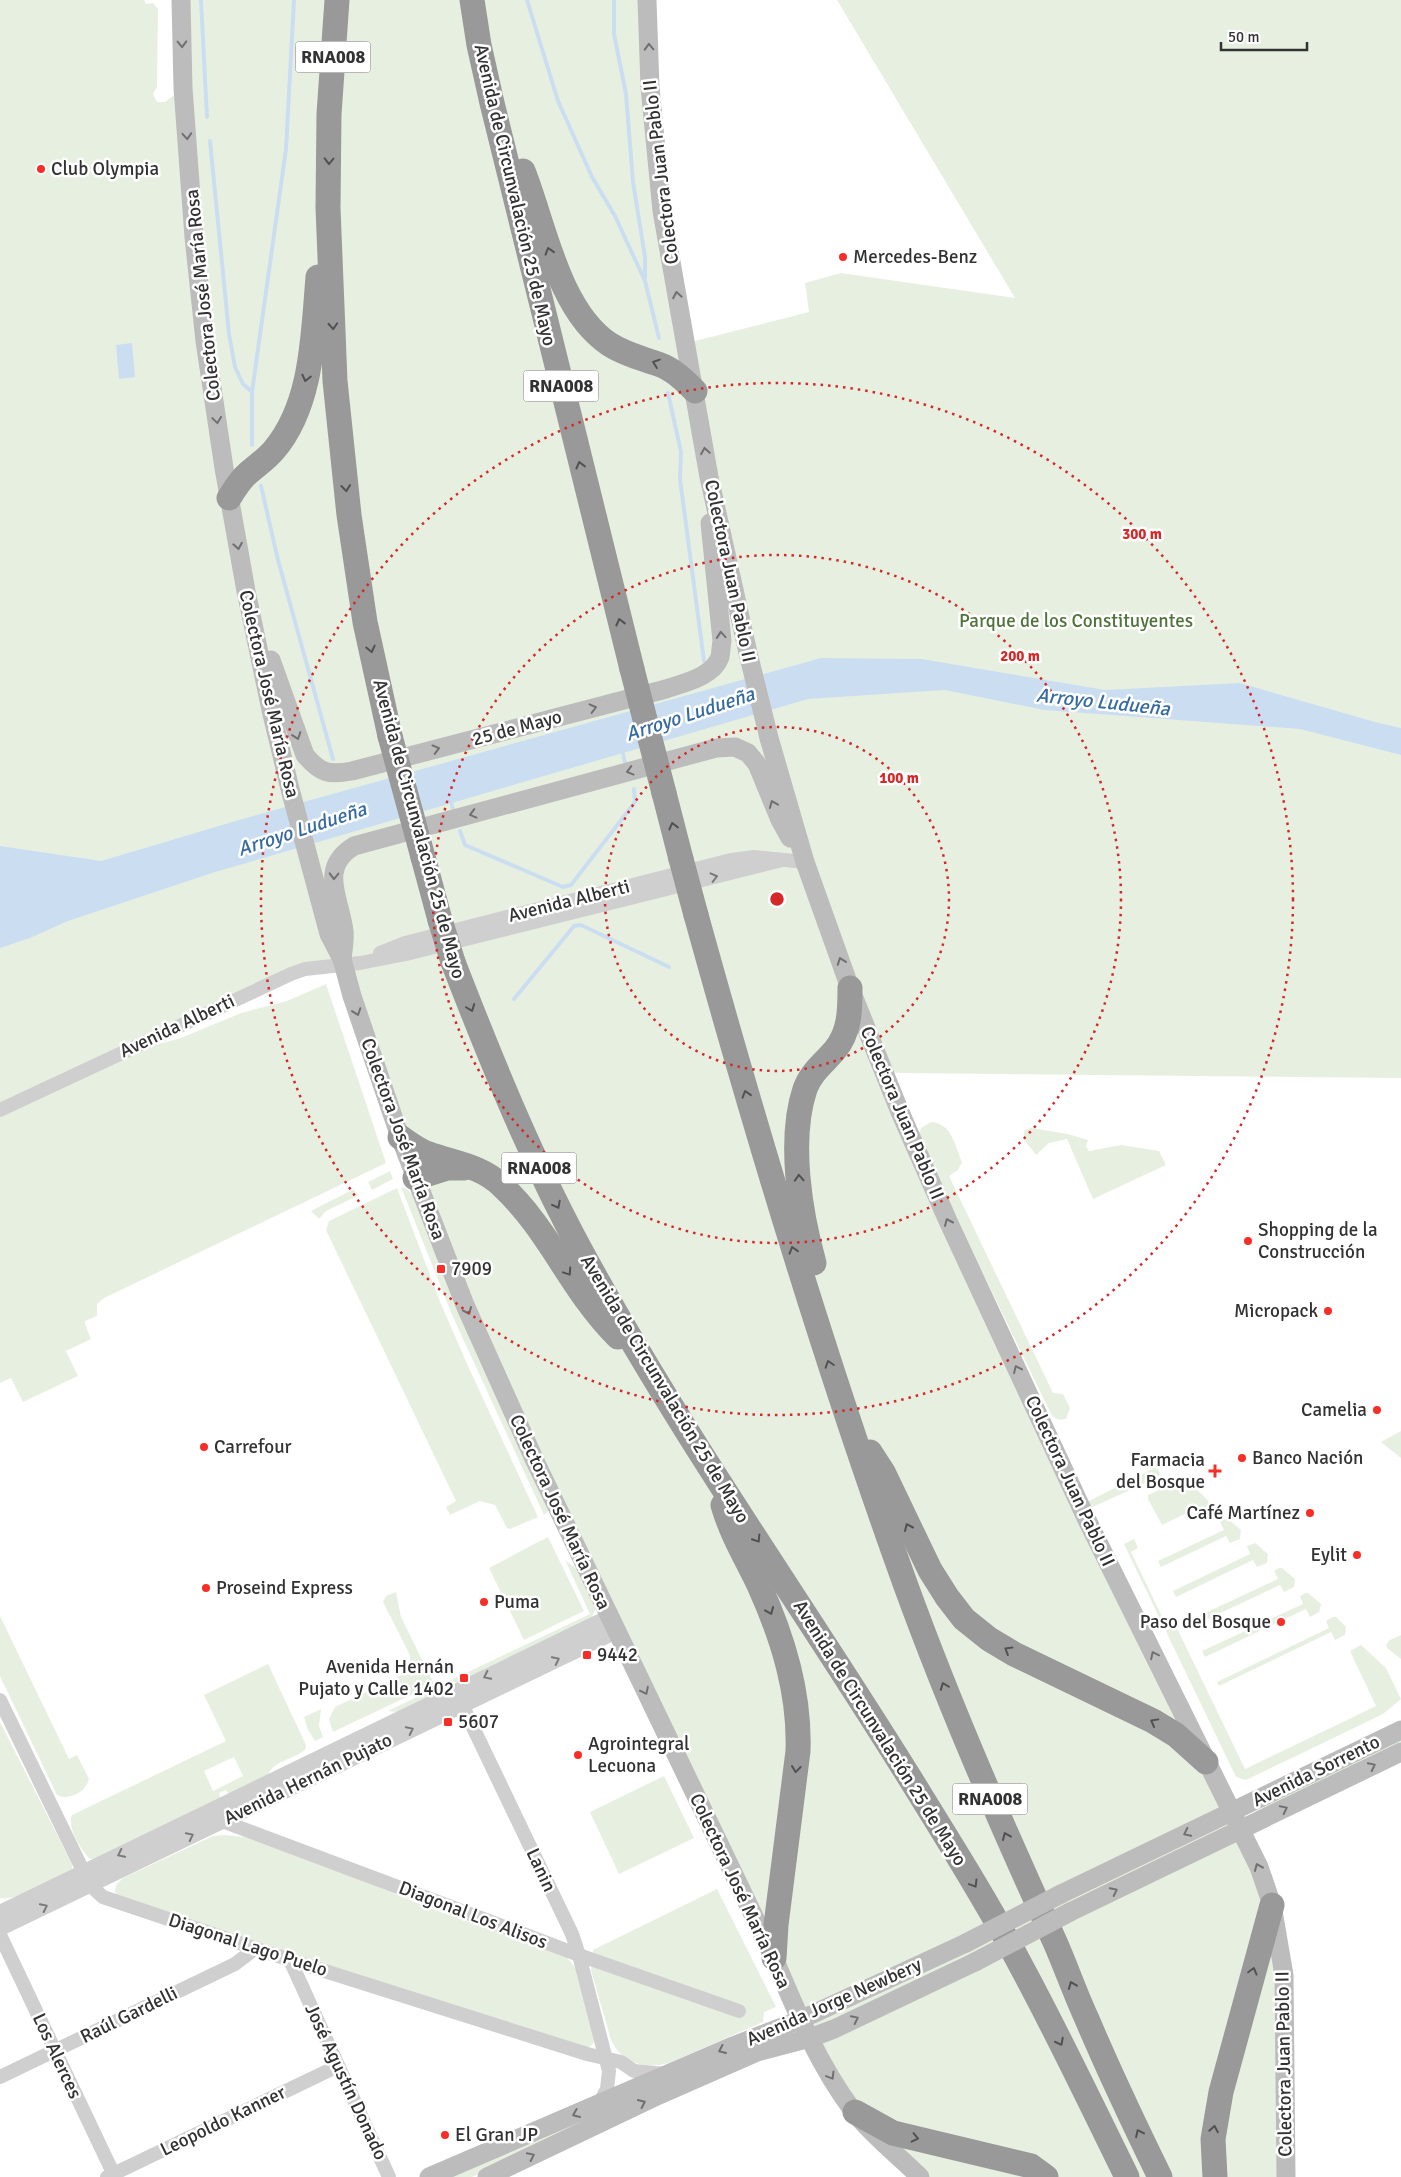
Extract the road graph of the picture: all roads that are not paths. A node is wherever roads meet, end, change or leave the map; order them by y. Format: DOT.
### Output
graph roads {
  1 [pos="180,0"];
  2 [pos="337,0"];
  3 [pos="472,0"];
  4 [pos="647,0"];
  5 [pos="492,103"];
  6 [pos="328,208"];
  7 [pos="695,391"];
  8 [pos="709,477"];
  9 [pos="229,498"];
  10 [pos="246,590"];
  11 [pos="805,862"];
  12 [pos="348,963"];
  13 [pos="850,988"];
  14 [pos="0,1110"];
  15 [pos="400,1137"];
  16 [pos="475,1168"];
  17 [pos="415,1178"];
  18 [pos="812,1313"];
  19 [pos="645,1363"];
  20 [pos="844,1411"];
  21 [pos="711,1469"];
  22 [pos="613,1624"];
  23 [pos="459,1698"];
  24 [pos="0,1700"];
  25 [pos="1401,1730"];
  26 [pos="1401,1752"];
  27 [pos="1206,1762"];
  28 [pos="1231,1812"];
  29 [pos="219,1814"];
  30 [pos="1240,1830"];
  31 [pos="86,1878"];
  32 [pos="1272,1905"];
  33 [pos="0,1913"];
  34 [pos="0,1928"];
  35 [pos="0,1935"];
  36 [pos="256,1948"];
  37 [pos="579,1955"];
  38 [pos="774,1958"];
  39 [pos="290,1960"];
  40 [pos="739,2011"];
  41 [pos="800,2020"];
  42 [pos="810,2038"];
  43 [pos="55,2051"];
  44 [pos="606,2057"];
  45 [pos="338,2066"];
  46 [pos="669,2074"];
  47 [pos="0,2077"];
  48 [pos="599,2104"];
  49 [pos="855,2112"];
  50 [pos="112,2176"];
  51 [pos="389,2177"];
  52 [pos="429,2177"];
  53 [pos="487,2177"];
  54 [pos="920,2177"];
  55 [pos="1046,2177"];
  56 [pos="1127,2177"];
  57 [pos="1160,2177"];
  58 [pos="1216,2177"];
  59 [pos="1286,2177"];
  1 -- 9 [label="main road, Colectora José María Rosa, one-way"];
  2 -- 6 [label="highway, Avenida de Circunvalación 25 de Mayo / RNA008, one-way"];
  3 -- 5 [label="highway, Avenida de Circunvalación 25 de Mayo / RNA008"];
  7 -- 4 [label="main road, Colectora Juan Pablo II, one-way"];
  7 -- 5 [label="highway, one-way"];
  18 -- 5 [label="highway, Avenida de Circunvalación 25 de Mayo / RNA008, one-way, bridge"];
  6 -- 9 [label="highway, one-way"];
  6 -- 19 [label="highway, Avenida de Circunvalación 25 de Mayo / RNA008, one-way, bridge"];
  8 -- 7 [label="main road, Colectora Juan Pablo II, one-way"];
  10 -- 8 [label="main road, 25 de Mayo, one-way"];
  8 -- 11 [label="main road, Colectora Juan Pablo II"];
  9 -- 10 [label="main road, Colectora José María Rosa, one-way"];
  10 -- 12 [label="main road, Colectora José María Rosa"];
  11 -- 12 [label="street, Avenida Alberti"];
  11 -- 12 [label="main road, one-way"];
  13 -- 11 [label="main road, Colectora Juan Pablo II, one-way"];
  12 -- 14 [label="street, Avenida Alberti"];
  12 -- 15 [label="main road, Colectora José María Rosa, one-way"];
  18 -- 13 [label="highway, one-way"];
  27 -- 13 [label="main road, Colectora Juan Pablo II, one-way"];
  15 -- 16 [label="highway"];
  15 -- 17 [label="main road, Colectora José María Rosa"];
  16 -- 17 [label="highway"];
  16 -- 19 [label="highway, one-way"];
  17 -- 22 [label="main road, Colectora José María Rosa, one-way"];
  20 -- 18 [label="highway, Avenida de Circunvalación 25 de Mayo / RNA008, one-way"];
  19 -- 21 [label="highway, Avenida de Circunvalación 25 de Mayo / RNA008"];
  27 -- 20 [label="highway, one-way"];
  57 -- 20 [label="highway, Avenida de Circunvalación 25 de Mayo / RNA008, one-way"];
  21 -- 38 [label="highway, one-way"];
  21 -- 56 [label="highway, Avenida de Circunvalación 25 de Mayo / RNA008, one-way"];
  22 -- 23 [label="street, Avenida Hernán Pujato"];
  22 -- 38 [label="main road, Colectora José María Rosa, one-way"];
  23 -- 29 [label="street, Avenida Hernán Pujato"];
  23 -- 37 [label="street, Lanin"];
  24 -- 31 [label="street, Diagonal Lago Puelo"];
  25 -- 28 [label="main road, Avenida Sorrento"];
  30 -- 26 [label="main road, Avenida Sorrento, one-way"];
  27 -- 28 [label="main road, Colectora Juan Pablo II"];
  28 -- 30 [label="main road, Colectora Juan Pablo II"];
  28 -- 41 [label="main road, Avenida Jorge Newbery, one-way, bridge"];
  29 -- 31 [label="street, Avenida Hernán Pujato"];
  29 -- 37 [label="street, Diagonal Los Alisos"];
  32 -- 30 [label="main road, Colectora Juan Pablo II, one-way"];
  42 -- 30 [label="main road, Avenida Jorge Newbery, one-way, bridge"];
  31 -- 33 [label="street, Avenida Hernán Pujato"];
  34 -- 31 [label="street, Avenida Hernán Pujato, one-way"];
  31 -- 36 [label="street, Diagonal Lago Puelo"];
  58 -- 32 [label="highway, one-way"];
  32 -- 59 [label="main road, Colectora Juan Pablo II"];
  35 -- 43 [label="street, Los Alerces"];
  36 -- 39 [label="street, Diagonal Lago Puelo"];
  36 -- 43 [label="street, Raúl Gardelli"];
  37 -- 40 [label="street, Diagonal Los Alisos"];
  37 -- 44 [label="street, Lanin"];
  38 -- 41 [label="main road, Colectora José María Rosa"];
  39 -- 44 [label="street, Diagonal Lago Puelo"];
  39 -- 45 [label="street, José Agustín Donado"];
  41 -- 42 [label="main road, Colectora José María Rosa"];
  41 -- 46 [label="main road, Avenida Jorge Newbery, one-way"];
  42 -- 49 [label="main road, Colectora José María Rosa, one-way"];
  53 -- 42 [label="main road, Avenida Jorge Newbery, one-way"];
  43 -- 47 [label="street, Raúl Gardelli"];
  43 -- 50 [label="street, Los Alerces"];
  44 -- 46 [label="street, Diagonal Lago Puelo"];
  44 -- 48 [label="street"];
  45 -- 50 [label="street, Leopoldo Kanner"];
  45 -- 51 [label="street, José Agustín Donado"];
  46 -- 48 [label="main road, Avenida Jorge Newbery"];
  48 -- 52 [label="main road, Avenida Jorge Newbery, one-way"];
  49 -- 54 [label="main road, Colectora José María Rosa"];
  49 -- 55 [label="highway, one-way"];
}
